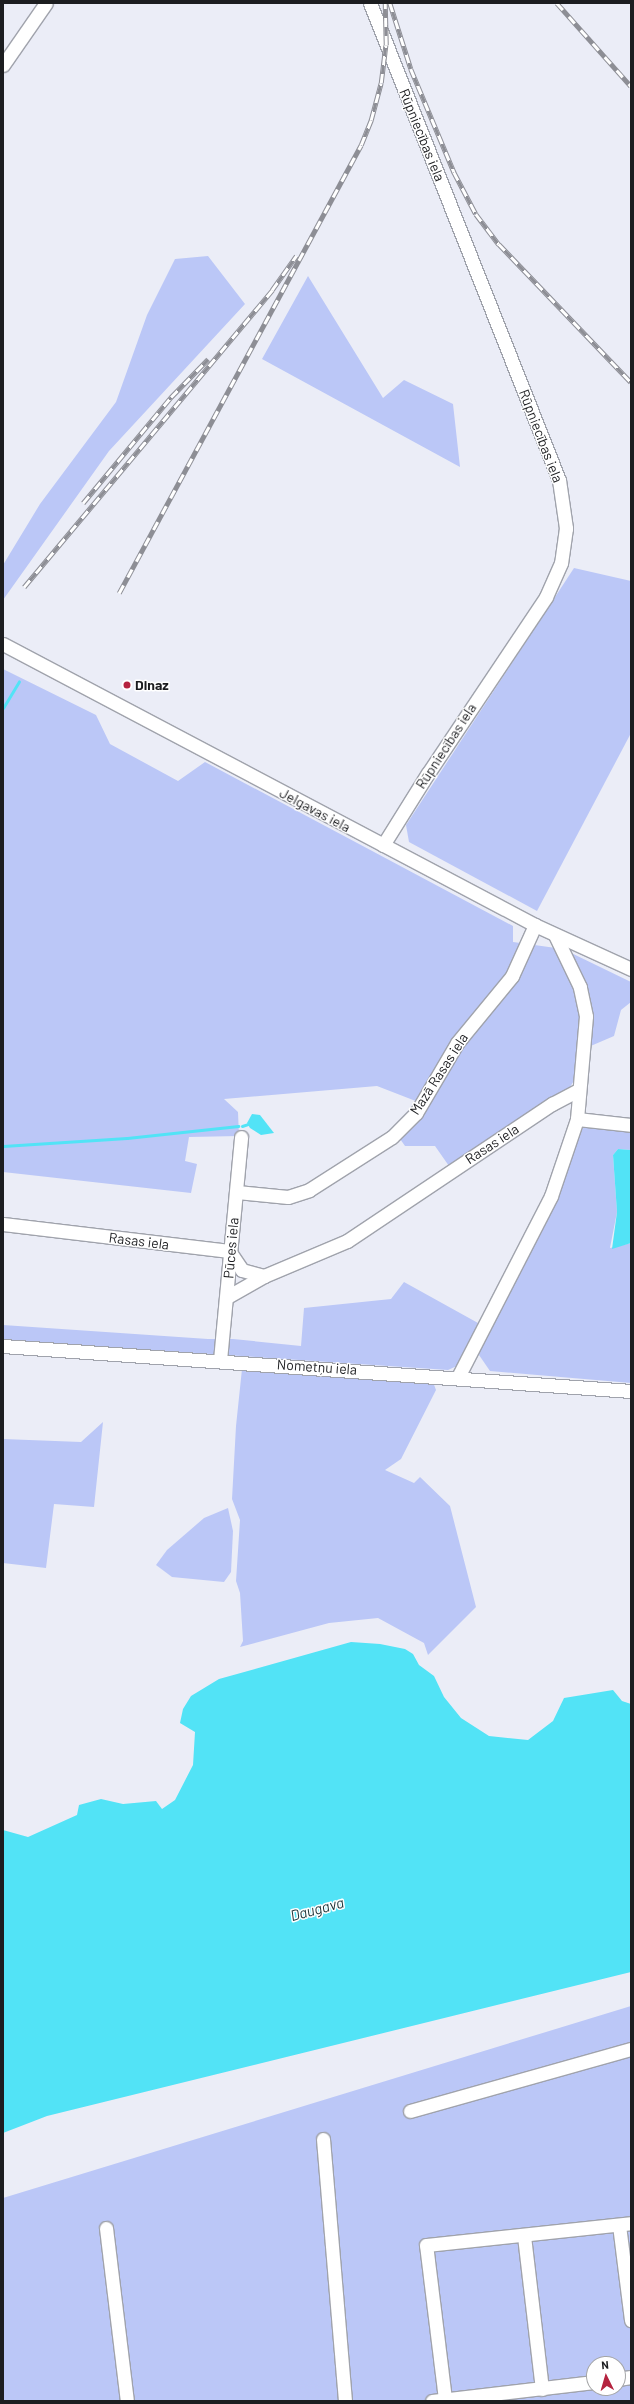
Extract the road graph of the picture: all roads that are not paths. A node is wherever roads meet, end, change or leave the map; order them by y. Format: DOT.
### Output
graph roads {
  1 [pos="46,3"];
  2 [pos="370,3"];
  3 [pos="3,65"];
  4 [pos="3,644"];
  5 [pos="383,846"];
  6 [pos="535,924"];
  7 [pos="555,935"];
  8 [pos="631,969"];
  9 [pos="578,1090"];
  10 [pos="577,1118"];
  11 [pos="631,1125"];
  12 [pos="241,1137"];
  13 [pos="237,1192"];
  14 [pos="3,1224"];
  15 [pos="229,1251"];
  16 [pos="264,1276"];
  17 [pos="227,1297"];
  18 [pos="3,1346"];
  19 [pos="220,1360"];
  20 [pos="458,1377"];
  21 [pos="631,1391"];
  22 [pos="631,2049"];
  23 [pos="410,2111"];
  24 [pos="323,2139"];
  25 [pos="625,2224"];
  26 [pos="106,2228"];
  27 [pos="524,2236"];
  28 [pos="631,2320"];
  29 [pos="586,2383"];
  30 [pos="542,2389"];
  31 [pos="438,2400"];
  32 [pos="127,2401"];
  33 [pos="345,2401"];
  1 -- 3 [label="street"];
  2 -- 5 [label="street, Rūpniecības iela"];
  4 -- 5 [label="street, Jelgavas iela"];
  5 -- 6 [label="street, Jelgavas iela"];
  6 -- 7 [label="street, Jelgavas iela"];
  6 -- 13 [label="street, Mazā Rasas iela"];
  7 -- 8 [label="street, Jelgavas iela"];
  7 -- 9 [label="street"];
  9 -- 10 [label="street"];
  9 -- 16 [label="street, Rasas iela"];
  10 -- 11 [label="street"];
  10 -- 20 [label="street"];
  12 -- 13 [label="street, Pūces iela"];
  13 -- 15 [label="street, Pūces iela"];
  14 -- 15 [label="street, Rasas iela"];
  15 -- 16 [label="street"];
  15 -- 17 [label="street, Pūces iela"];
  16 -- 17 [label="street, Rasas iela"];
  17 -- 19 [label="street, Pūces iela"];
  18 -- 19 [label="street, Nometņu iela"];
  19 -- 20 [label="street, Nometņu iela"];
  20 -- 21 [label="street, Nometņu iela"];
  22 -- 23 [label="street"];
  24 -- 33 [label="street"];
  25 -- 27 [label="street"];
  25 -- 28 [label="street"];
  26 -- 32 [label="street"];
  27 -- 30 [label="street"];
  27 -- 31 [label="street"];
  29 -- 30 [label="street"];
  30 -- 31 [label="street"];
}
